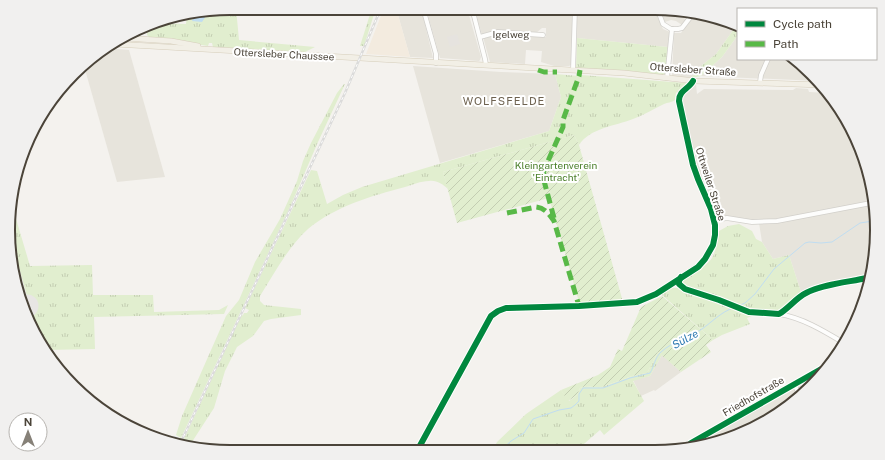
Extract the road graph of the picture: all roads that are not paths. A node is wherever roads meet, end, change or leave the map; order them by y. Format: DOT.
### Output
graph roads {
  1 [pos="426,15"];
  2 [pos="474,15"];
  3 [pos="575,15"];
  4 [pos="659,15"];
  5 [pos="690,18"];
  6 [pos="672,29"];
  7 [pos="544,35"];
  8 [pos="480,37"];
  9 [pos="132,39"];
  10 [pos="121,44"];
  11 [pos="207,49"];
  12 [pos="360,58"];
  13 [pos="768,60"];
  14 [pos="436,62"];
  15 [pos="486,65"];
  16 [pos="529,68"];
  17 [pos="538,68"];
  18 [pos="555,69"];
  19 [pos="562,69"];
  20 [pos="573,70"];
  21 [pos="667,78"];
  22 [pos="693,80"];
  23 [pos="760,82"];
  24 [pos="814,85"];
  25 [pos="868,204"];
  26 [pos="714,220"];
  27 [pos="865,279"];
  28 [pos="779,314"];
  29 [pos="839,341"];
  30 [pos="818,371"];
  31 [pos="794,385"];
  32 [pos="798,391"];
  33 [pos="692,442"];
  1 -- 14 [label="street"];
  2 -- 8 [label="street"];
  3 -- 20 [label="street"];
  4 -- 6 [label="street"];
  5 -- 6 [label="street"];
  6 -- 21 [label="street"];
  7 -- 8 [label="street, Igelweg"];
  8 -- 15 [label="street"];
  9 -- 11 [label="main road, Ottersleber Chaussee"];
  10 -- 11 [label="main road, Ottersleber Chaussee"];
  11 -- 12 [label="main road, Ottersleber Chaussee"];
  12 -- 14 [label="main road, Ottersleber Straße"];
  13 -- 23 [label="street"];
  14 -- 15 [label="main road, Ottersleber Straße"];
  15 -- 16 [label="main road, Ottersleber Straße"];
  16 -- 17 [label="main road, Ottersleber Straße"];
  16 -- 18 [label="street"];
  17 -- 18 [label="main road, Ottersleber Straße"];
  17 -- 19 [label="street"];
  18 -- 19 [label="main road, Ottersleber Straße"];
  19 -- 20 [label="main road, Ottersleber Straße"];
  20 -- 21 [label="main road, Ottersleber Straße"];
  21 -- 22 [label="main road, Ottersleber Straße"];
  22 -- 23 [label="main road, Ottersleber Straße"];
  22 -- 26 [label="street, Ottweiler Straße"];
  23 -- 24 [label="main road, Ottersleber Straße"];
  25 -- 26 [label="street"];
  26 -- 28 [label="street, Ottweiler Straße"];
  27 -- 28 [label="street"];
  28 -- 29 [label="street"];
  30 -- 31 [label="street, Friedhofstraße"];
  31 -- 32 [label="street"];
  31 -- 33 [label="street, Friedhofstraße"];
}
